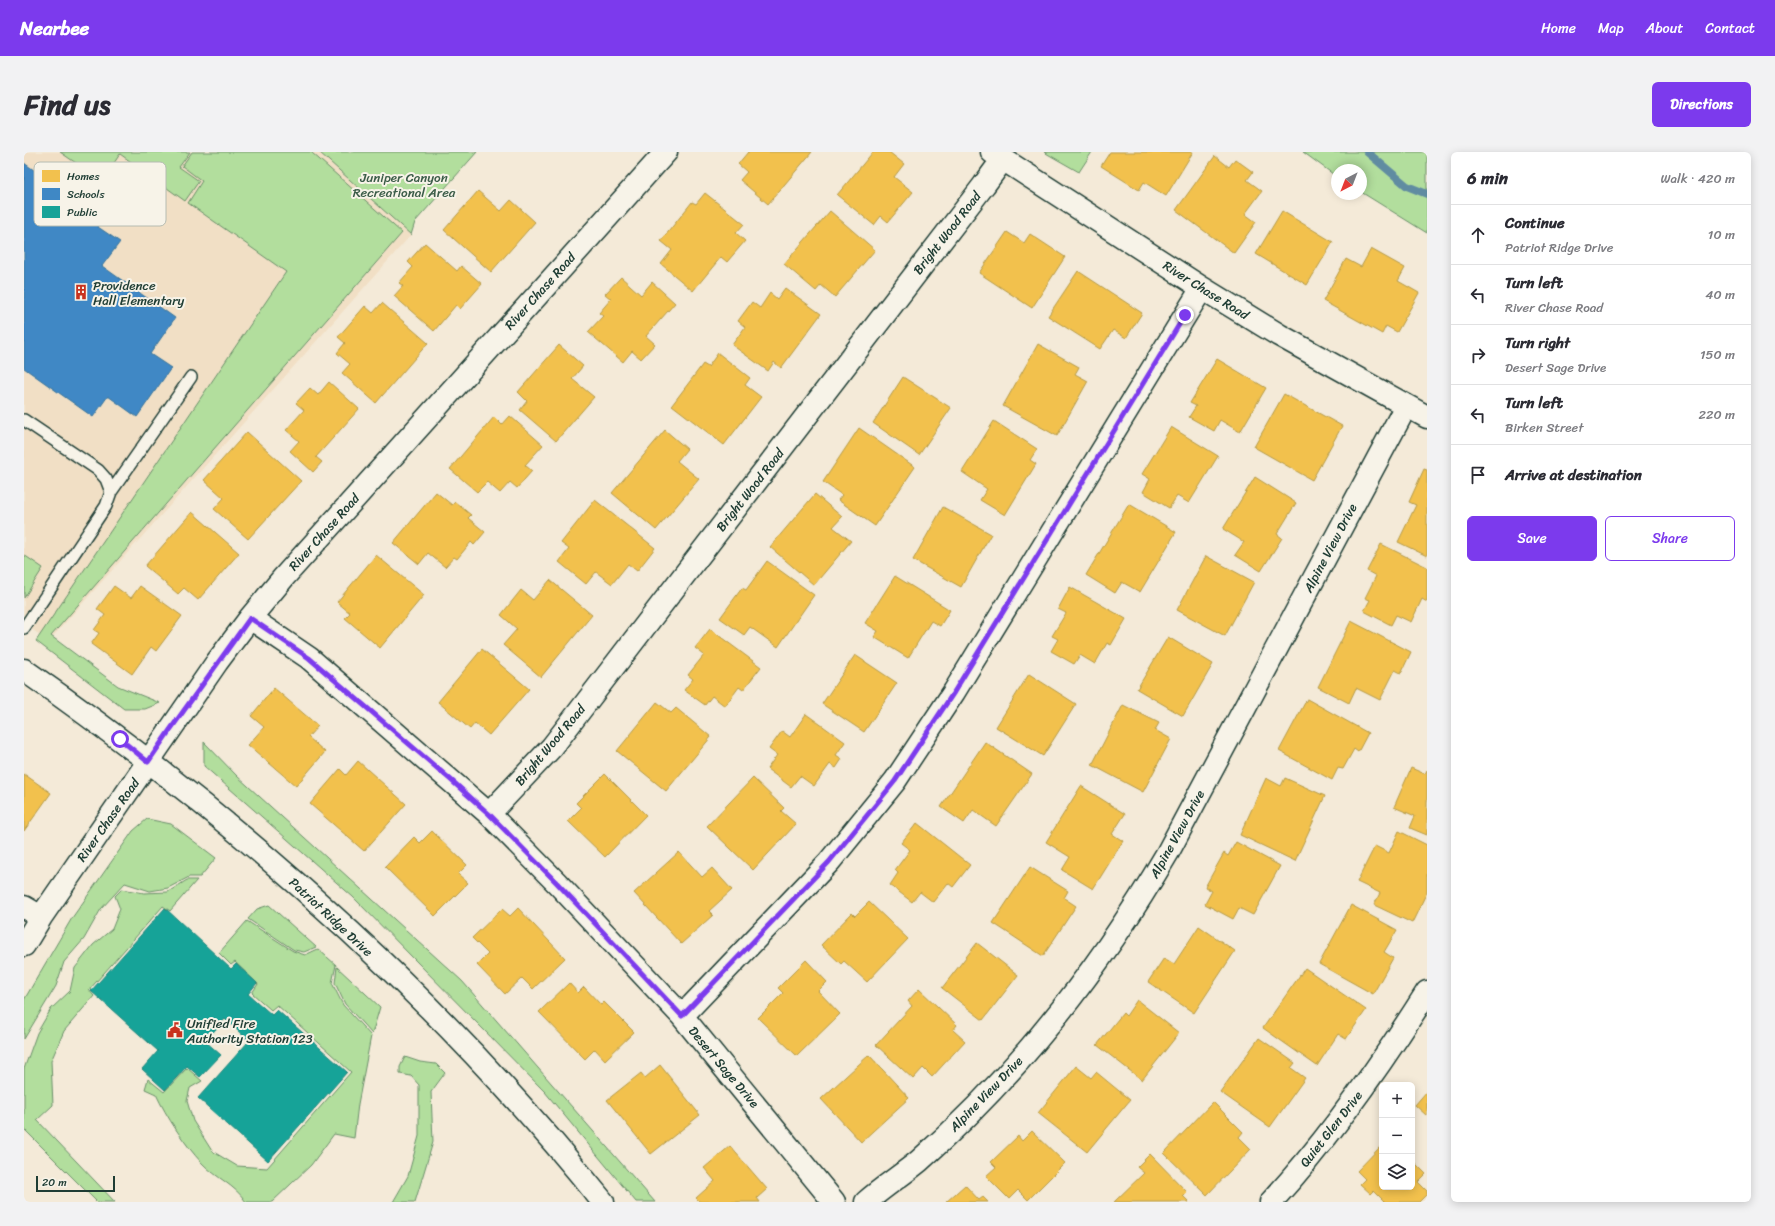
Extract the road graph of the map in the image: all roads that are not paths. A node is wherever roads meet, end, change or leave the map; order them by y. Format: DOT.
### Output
graph roads {
  1 [pos="666,152"];
  2 [pos="997,155"];
  3 [pos="1202,288"];
  4 [pos="191,377"];
  5 [pos="1406,406"];
  6 [pos="1427,417"];
  7 [pos="24,420"];
  8 [pos="111,492"];
  9 [pos="250,618"];
  10 [pos="24,628"];
  11 [pos="24,670"];
  12 [pos="148,762"];
  13 [pos="489,814"];
  14 [pos="32,912"];
  15 [pos="24,945"];
  16 [pos="1427,992"];
  17 [pos="682,1016"];
  18 [pos="1281,1198"];
  19 [pos="603,1202"];
  20 [pos="834,1202"];
  21 [pos="866,1202"];
  1 -- 9 [label="street, River Chase Road"];
  2 -- 3 [label="street, River Chase Road"];
  2 -- 13 [label="street, Bright Wood Road"];
  3 -- 5 [label="street, River Chase Road"];
  3 -- 17 [label="street"];
  4 -- 8 [label="lane"];
  5 -- 6 [label="street, River Chase Road"];
  5 -- 21 [label="street, Alpine View Drive"];
  7 -- 8 [label="lane"];
  8 -- 10 [label="lane"];
  9 -- 12 [label="street, River Chase Road"];
  9 -- 13 [label="street, Desert Sage Drive"];
  11 -- 12 [label="street, Patriot Ridge Drive"];
  12 -- 14 [label="street, River Chase Road"];
  12 -- 19 [label="street, Patriot Ridge Drive"];
  13 -- 17 [label="street, Desert Sage Drive"];
  14 -- 15 [label="street, River Chase Road"];
  16 -- 18 [label="street, Quiet Glen Drive"];
  17 -- 20 [label="street, Desert Sage Drive"];
}
